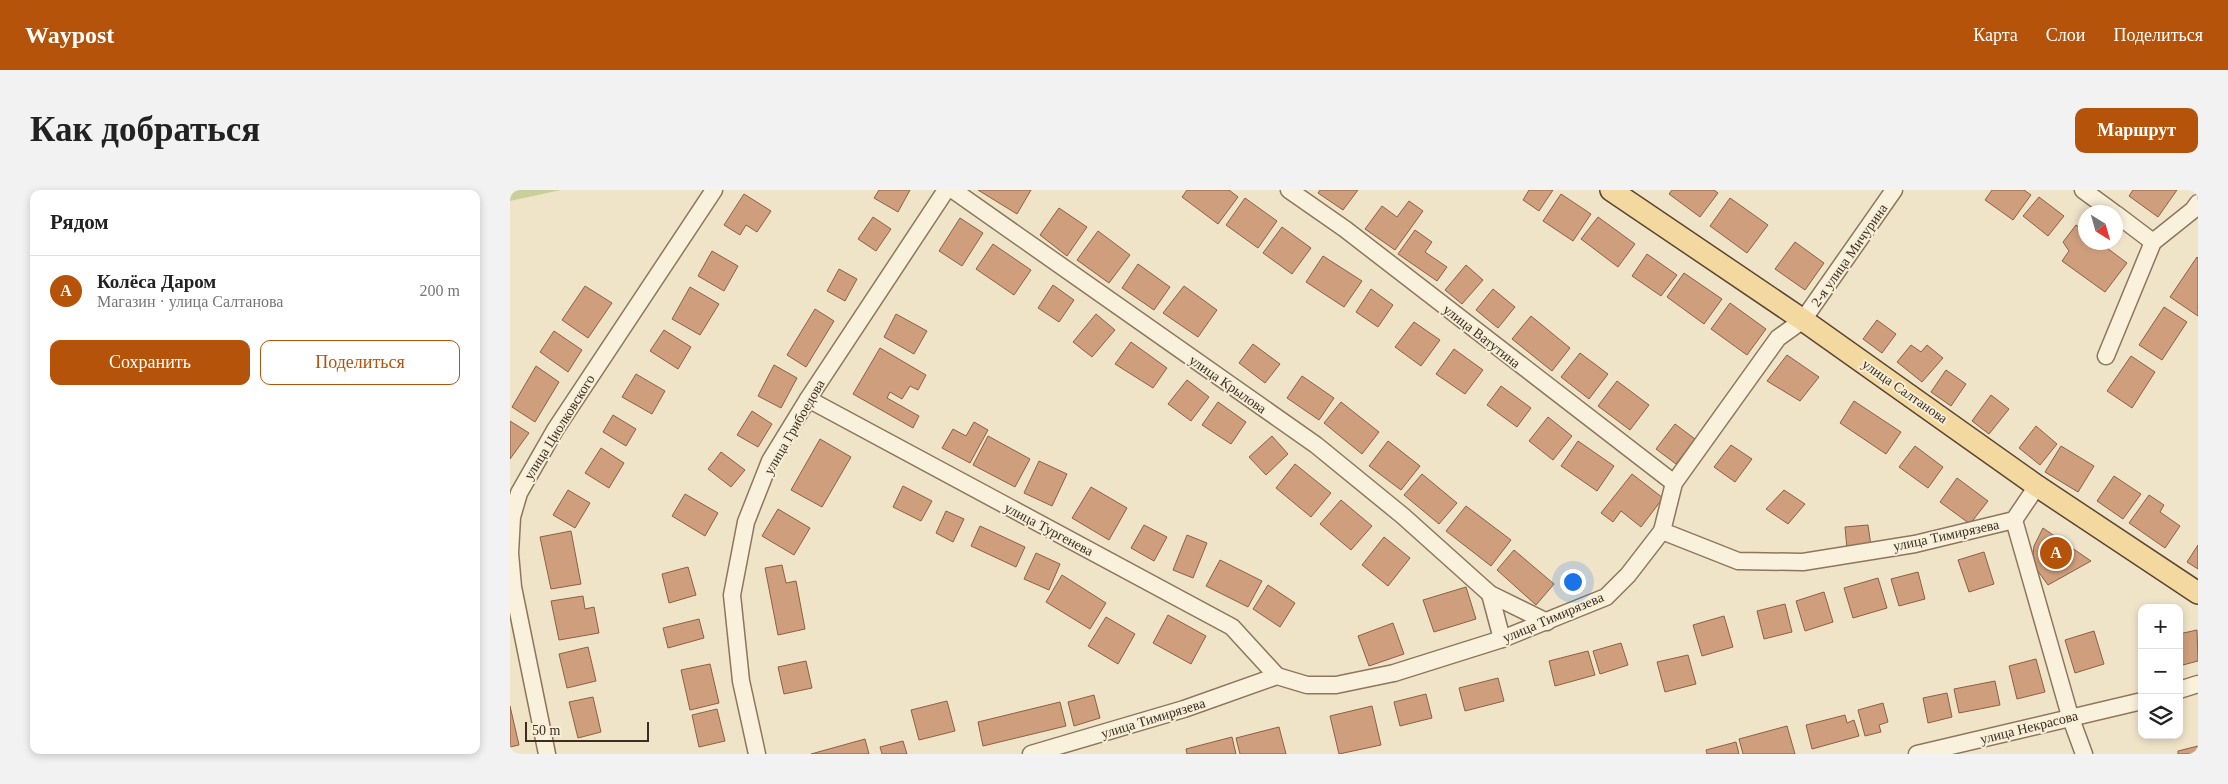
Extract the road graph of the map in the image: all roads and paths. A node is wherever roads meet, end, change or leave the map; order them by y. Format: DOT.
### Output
graph roads {
  1 [pos="714,190"];
  2 [pos="946,190"];
  3 [pos="953,190"];
  4 [pos="1289,190"];
  5 [pos="1611,190"];
  6 [pos="1894,190"];
  7 [pos="2083,190"];
  8 [pos="2198,204"];
  9 [pos="2103,205"];
  10 [pos="2123,220"];
  11 [pos="2153,242"];
  12 [pos="1804,320"];
  13 [pos="2106,356"];
  14 [pos="808,399"];
  15 [pos="1674,483"];
  16 [pos="2037,486"];
  17 [pos="2014,520"];
  18 [pos="1662,531"];
  19 [pos="2198,593"];
  20 [pos="1490,594"];
  21 [pos="1547,622"];
  22 [pos="1502,639"];
  23 [pos="1277,676"];
  24 [pos="2198,684"];
  25 [pos="2183,689"];
  26 [pos="2138,702"];
  27 [pos="2070,716"];
  28 [pos="547,754"];
  29 [pos="757,754"];
  30 [pos="1031,754"];
  31 [pos="1917,754"];
  32 [pos="2084,754"];
  1 -- 28 [label="street, улица Циолковского"];
  2 -- 14 [label="street, улица Грибоедова"];
  3 -- 20 [label="street, улица Крылова"];
  4 -- 15 [label="street, улица Ватутина"];
  5 -- 12 [label="main road, улица Салтанова"];
  6 -- 12 [label="street, 2-я улица Мичурина"];
  7 -- 9 [label="street"];
  8 -- 11 [label="street"];
  10 -- 11 [label="street"];
  11 -- 13 [label="street"];
  12 -- 15 [label="street"];
  12 -- 16 [label="main road, улица Салтанова"];
  14 -- 23 [label="street, улица Тургенева"];
  14 -- 29 [label="street, улица Грибоедова"];
  15 -- 18 [label="street"];
  16 -- 17 [label="street, улица Тимирязева"];
  16 -- 19 [label="main road, улица Салтанова"];
  17 -- 18 [label="street, улица Тимирязева"];
  17 -- 27 [label="street"];
  18 -- 21 [label="street, улица Тимирязева"];
  20 -- 21 [label="street, улица Крылова"];
  20 -- 22 [label="street"];
  21 -- 22 [label="street, улица Тимирязева"];
  22 -- 23 [label="street, улица Тимирязева"];
  23 -- 30 [label="street, улица Тимирязева"];
  24 -- 25 [label="street"];
  26 -- 27 [label="street, улица Некрасова"];
  27 -- 31 [label="street, улица Некрасова"];
  27 -- 32 [label="street"];
}
